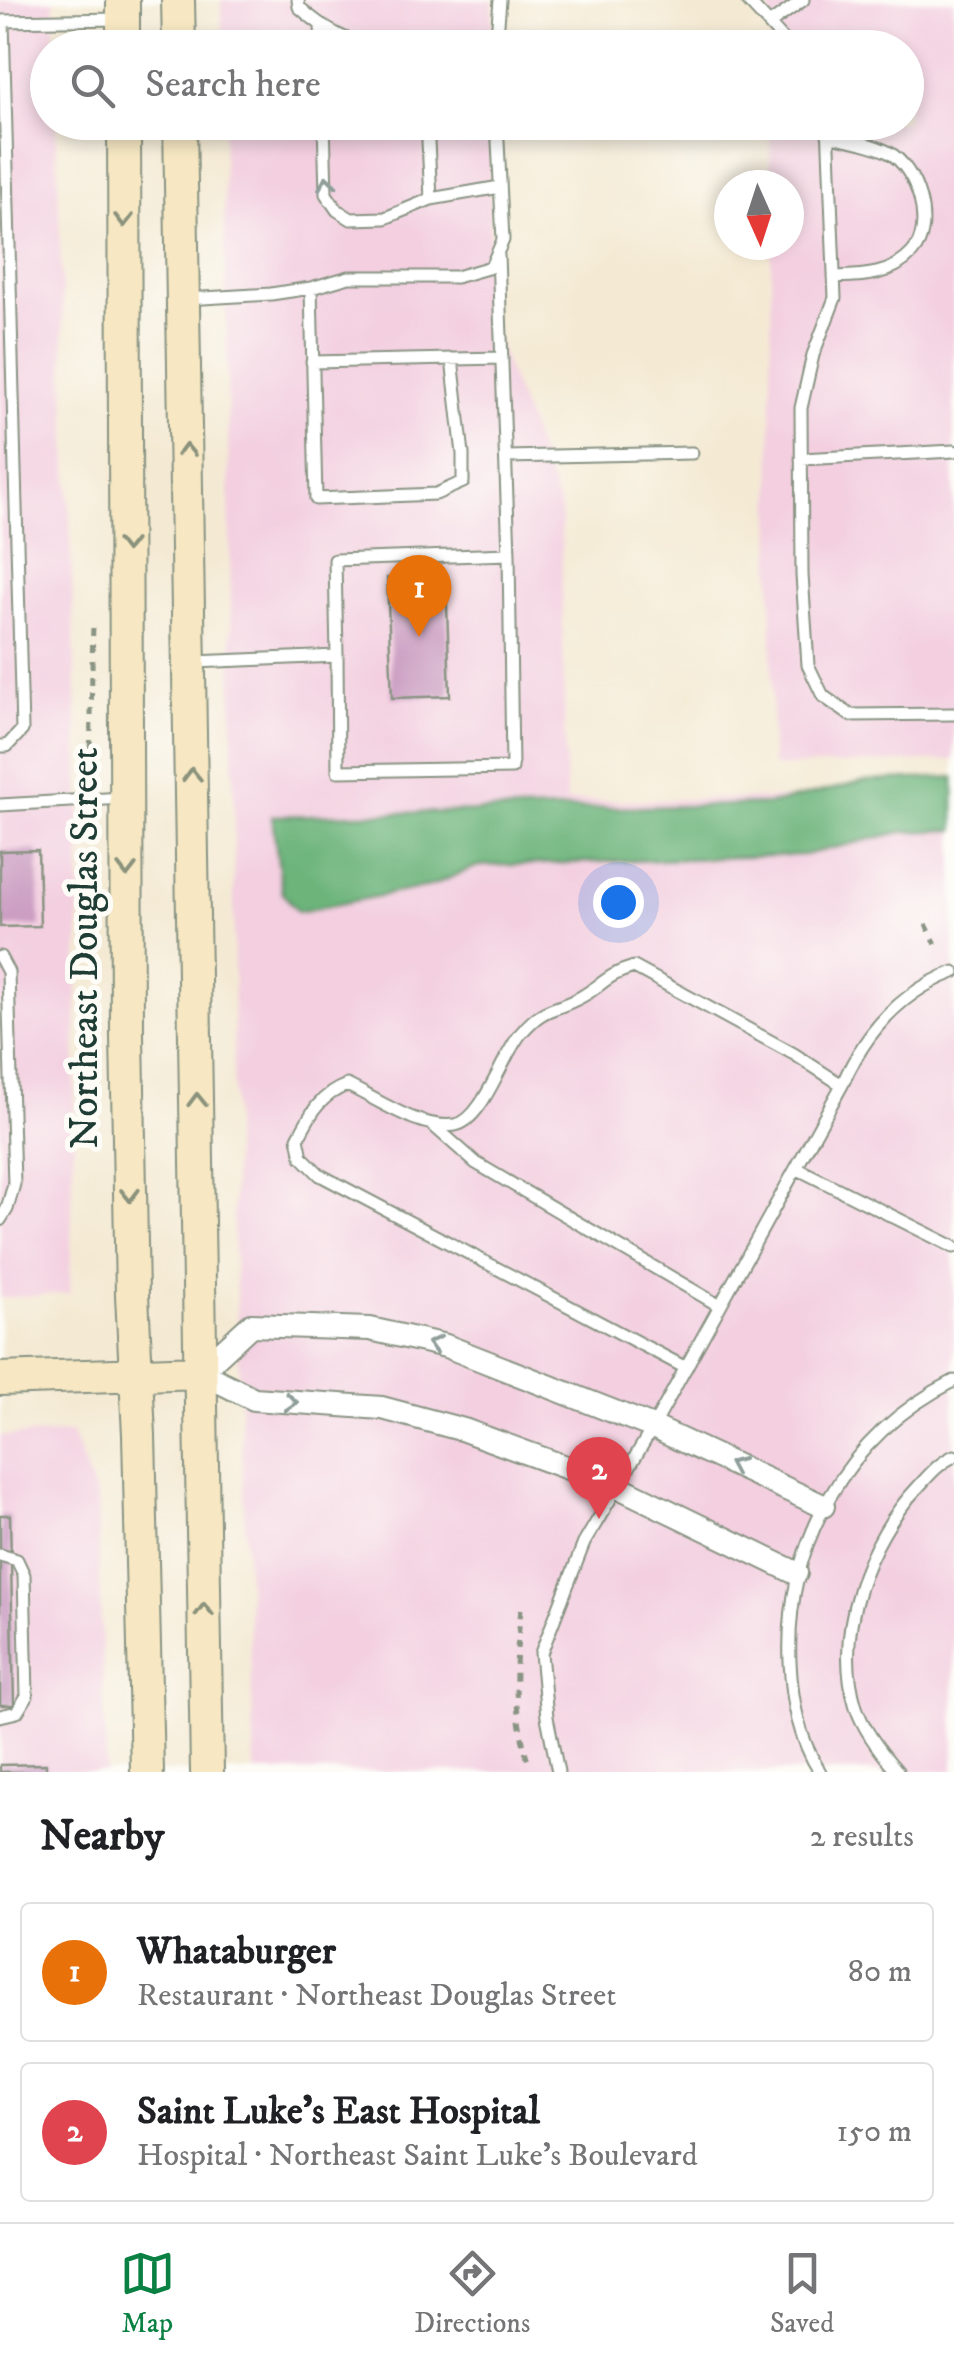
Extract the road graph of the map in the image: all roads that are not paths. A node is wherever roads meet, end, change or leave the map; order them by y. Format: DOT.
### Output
graph roads {
  1 [pos="178,0"];
  2 [pos="298,0"];
  3 [pos="500,0"];
  4 [pos="748,0"];
  5 [pos="803,0"];
  6 [pos="1,21"];
  7 [pos="123,22"];
  8 [pos="769,24"];
  9 [pos="321,28"];
  10 [pos="179,30"];
  11 [pos="326,30"];
  12 [pos="497,30"];
  13 [pos="774,30"];
  14 [pos="124,140"];
  15 [pos="180,140"];
  16 [pos="324,140"];
  17 [pos="428,140"];
  18 [pos="498,140"];
  19 [pos="828,140"];
  20 [pos="858,140"];
  21 [pos="500,187"];
  22 [pos="431,199"];
  23 [pos="498,255"];
  24 [pos="834,277"];
  25 [pos="311,288"];
  26 [pos="183,299"];
  27 [pos="502,358"];
  28 [pos="452,359"];
  29 [pos="312,362"];
  30 [pos="954,452"];
  31 [pos="692,453"];
  32 [pos="506,457"];
  33 [pos="801,458"];
  34 [pos="509,554"];
  35 [pos="337,656"];
  36 [pos="190,662"];
  37 [pos="954,714"];
  38 [pos="0,746"];
  39 [pos="127,798"];
  40 [pos="0,806"];
  41 [pos="0,957"];
  42 [pos="954,972"];
  43 [pos="5,1032"];
  44 [pos="842,1085"];
  45 [pos="6,1094"];
  46 [pos="434,1126"];
  47 [pos="796,1168"];
  48 [pos="0,1220"];
  49 [pos="954,1247"];
  50 [pos="720,1306"];
  51 [pos="686,1368"];
  52 [pos="200,1372"];
  53 [pos="136,1374"];
  54 [pos="0,1379"];
  55 [pos="954,1381"];
  56 [pos="653,1428"];
  57 [pos="954,1456"];
  58 [pos="617,1486"];
  59 [pos="824,1506"];
  60 [pos="0,1555"];
  61 [pos="796,1573"];
  62 [pos="0,1716"];
  63 [pos="894,1770"];
  64 [pos="147,1772"];
  65 [pos="208,1772"];
  66 [pos="558,1772"];
  67 [pos="820,1772"];
  1 -- 10 [label="main road"];
  2 -- 9 [label="lane"];
  3 -- 12 [label="lane"];
  4 -- 8 [label="lane"];
  5 -- 8 [label="lane"];
  6 -- 7 [label="lane"];
  6 -- 38 [label="lane"];
  8 -- 13 [label="lane"];
  9 -- 11 [label="lane"];
  14 -- 39 [label="main road, Northeast Douglas Street, one-way"];
  15 -- 26 [label="main road"];
  22 -- 16 [label="lane, one-way"];
  17 -- 22 [label="lane"];
  18 -- 21 [label="lane"];
  19 -- 24 [label="lane"];
  20 -- 24 [label="lane"];
  21 -- 22 [label="lane"];
  21 -- 23 [label="lane"];
  23 -- 25 [label="lane"];
  23 -- 27 [label="lane"];
  24 -- 33 [label="lane"];
  25 -- 26 [label="lane"];
  25 -- 29 [label="lane"];
  36 -- 26 [label="main road, one-way"];
  27 -- 28 [label="lane"];
  27 -- 32 [label="lane"];
  28 -- 29 [label="lane"];
  28 -- 29 [label="lane"];
  30 -- 33 [label="lane"];
  31 -- 32 [label="lane"];
  32 -- 34 [label="lane"];
  33 -- 37 [label="lane"];
  34 -- 35 [label="lane"];
  34 -- 35 [label="lane"];
  35 -- 36 [label="lane"];
  52 -- 36 [label="main road, one-way"];
  39 -- 40 [label="lane"];
  39 -- 53 [label="main road, Northeast Douglas Street, one-way"];
  41 -- 43 [label="lane"];
  42 -- 44 [label="lane"];
  43 -- 45 [label="lane"];
  44 -- 46 [label="lane"];
  44 -- 47 [label="lane"];
  45 -- 48 [label="lane"];
  46 -- 50 [label="lane"];
  46 -- 51 [label="lane"];
  47 -- 49 [label="lane"];
  47 -- 50 [label="lane"];
  50 -- 51 [label="lane"];
  51 -- 56 [label="lane"];
  52 -- 53 [label="main road"];
  56 -- 52 [label="street, one-way"];
  52 -- 58 [label="street, one-way"];
  65 -- 52 [label="main road, one-way"];
  53 -- 54 [label="main road"];
  53 -- 64 [label="main road, Northeast Douglas Street"];
  55 -- 59 [label="lane"];
  56 -- 58 [label="lane"];
  59 -- 56 [label="street, one-way"];
  57 -- 63 [label="lane"];
  58 -- 61 [label="street"];
  58 -- 66 [label="lane"];
  59 -- 61 [label="lane"];
  60 -- 62 [label="lane"];
  61 -- 67 [label="lane"];
}
